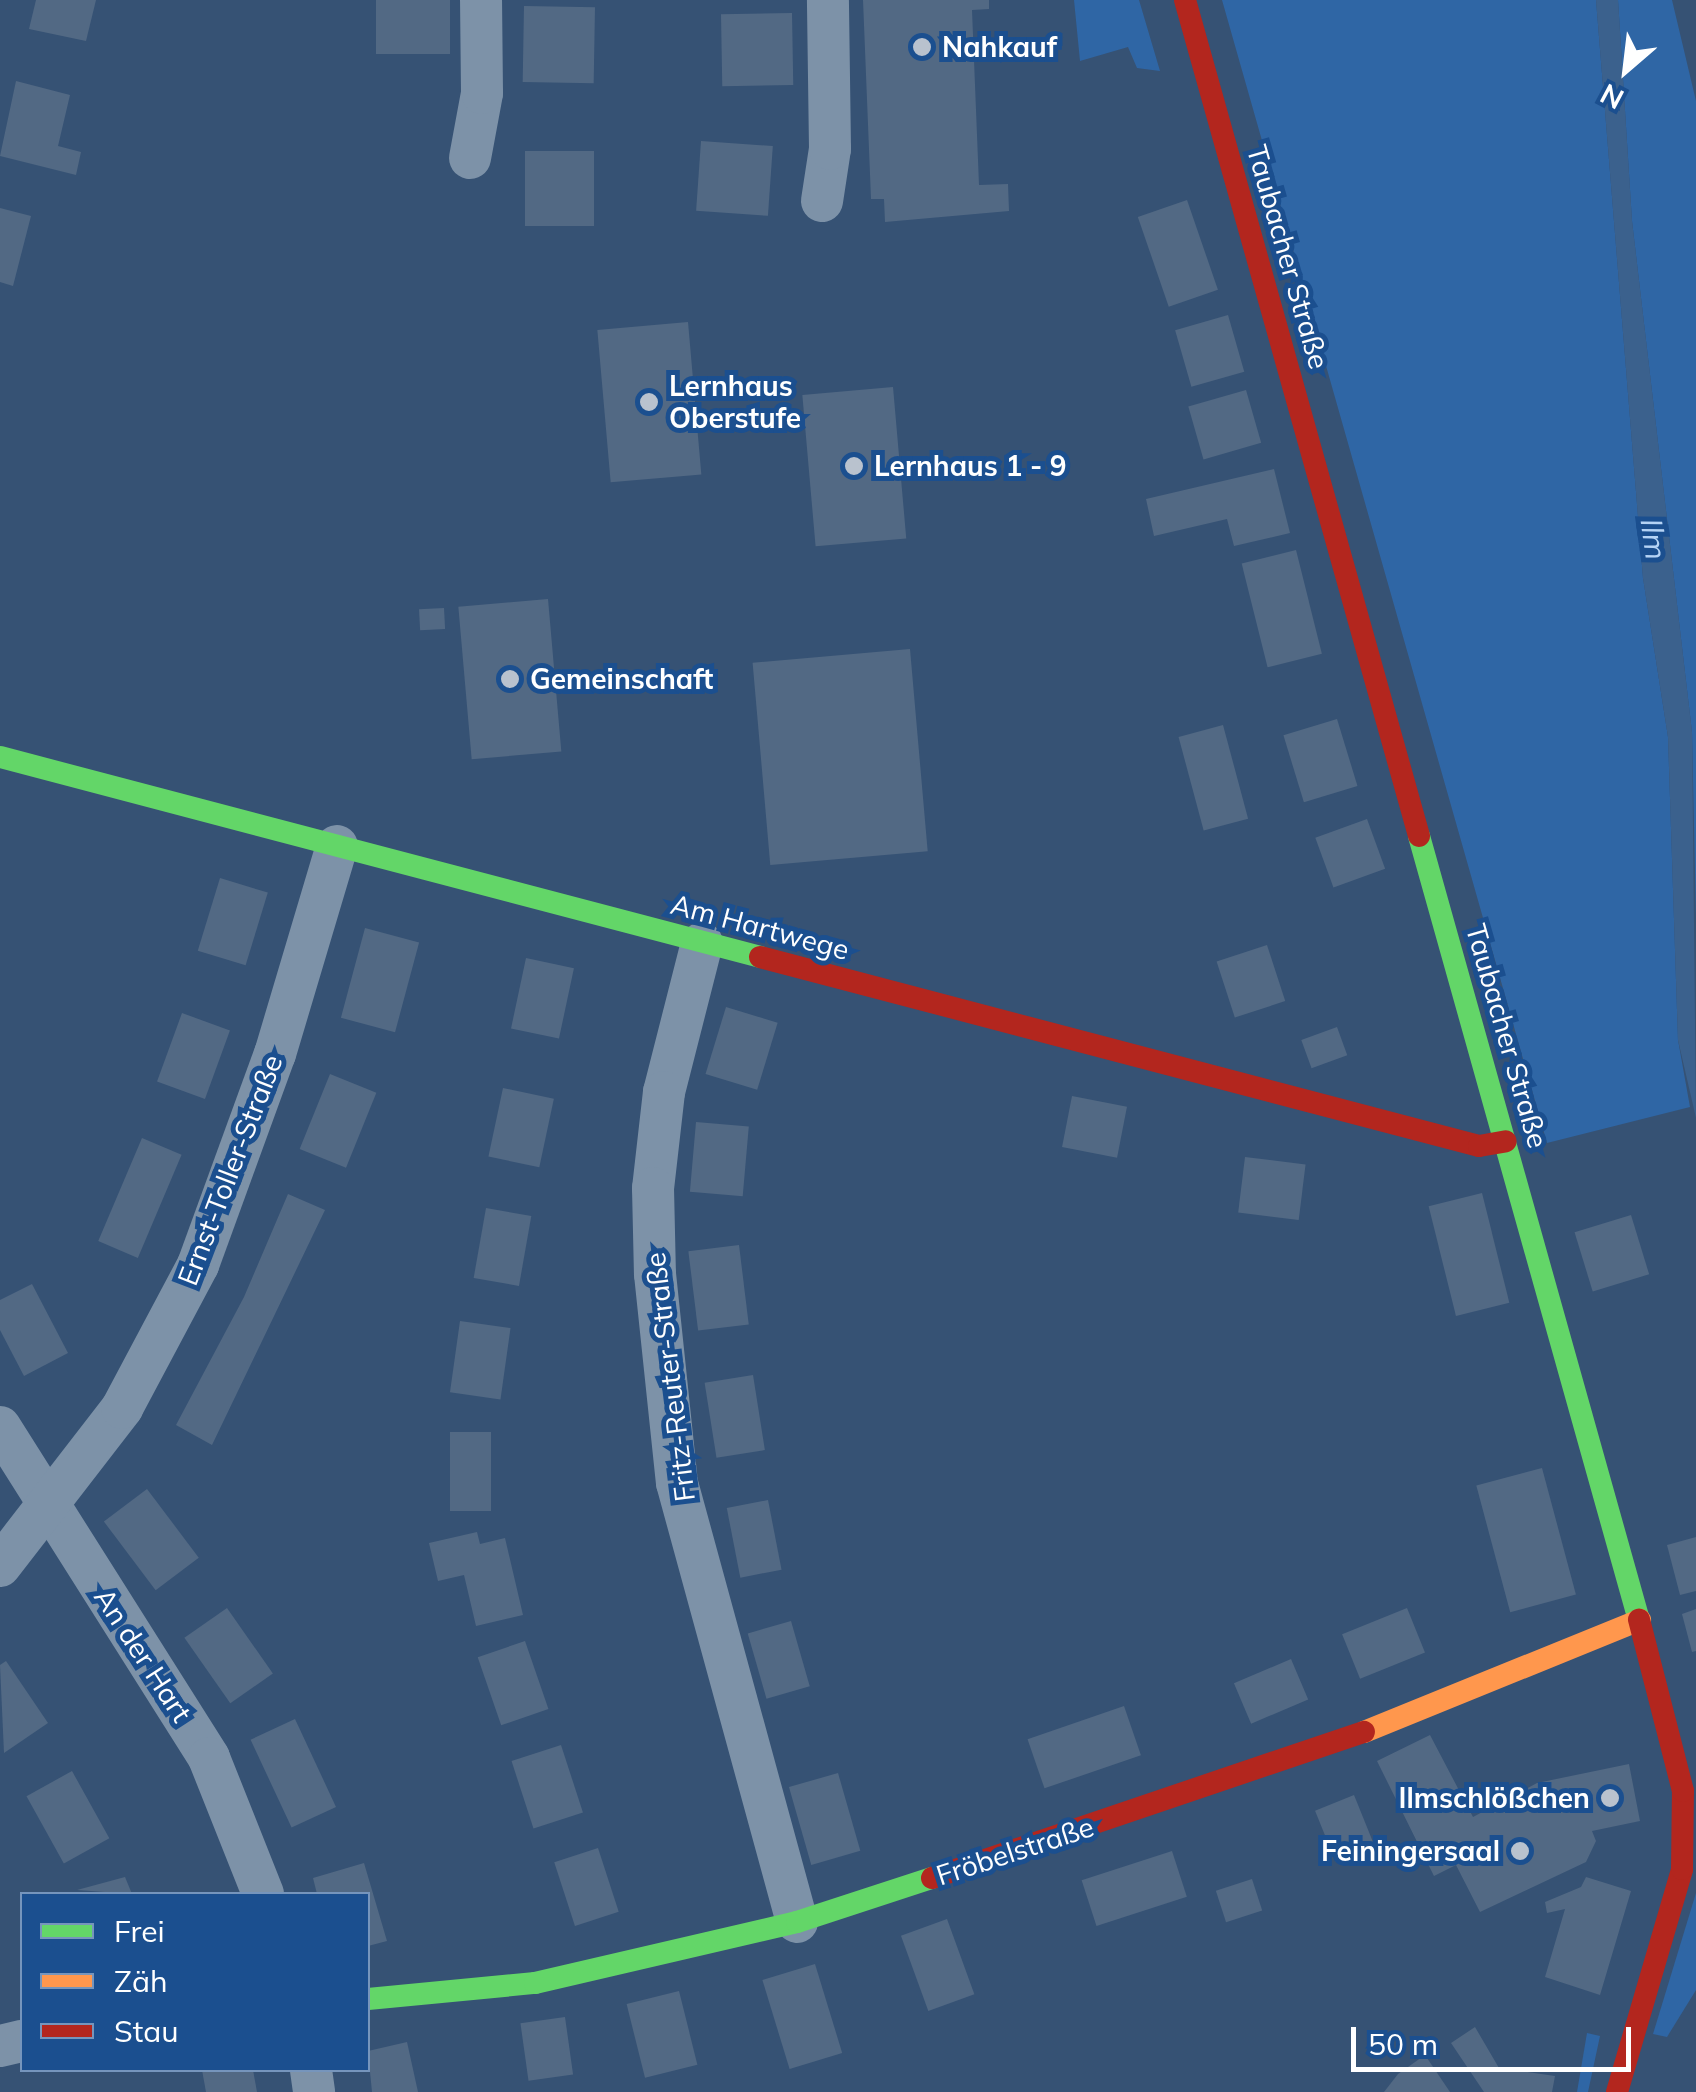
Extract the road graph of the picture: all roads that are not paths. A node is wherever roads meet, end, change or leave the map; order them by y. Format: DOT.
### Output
graph roads {
  1 [pos="480,0"];
  2 [pos="828,0"];
  3 [pos="1185,0"];
  4 [pos="470,158"];
  5 [pos="822,201"];
  6 [pos="0,757"];
  7 [pos="336,846"];
  8 [pos="702,942"];
  9 [pos="1506,1141"];
  10 [pos="0,1427"];
  11 [pos="49,1510"];
  12 [pos="0,1566"];
  13 [pos="1640,1620"];
  14 [pos="263,1892"];
  15 [pos="798,1922"];
  16 [pos="370,1999"];
  17 [pos="1618,2092"];
  1 -- 4 [label="street"];
  2 -- 5 [label="street"];
  3 -- 9 [label="street, Taubacher Straße"];
  6 -- 7 [label="street, Am Hartwege"];
  7 -- 8 [label="street, Am Hartwege"];
  7 -- 11 [label="street, Ernst-Toller-Straße"];
  8 -- 9 [label="street, Am Hartwege"];
  8 -- 15 [label="street, Fritz-Reuter-Straße"];
  9 -- 13 [label="street, Taubacher Straße"];
  10 -- 11 [label="street, An der Hart"];
  11 -- 12 [label="street, Ernst-Toller-Straße"];
  11 -- 14 [label="street, An der Hart"];
  13 -- 15 [label="street, Fröbelstraße"];
  13 -- 17 [label="street, Taubacher Straße"];
  15 -- 16 [label="street, Fröbelstraße"];
}
